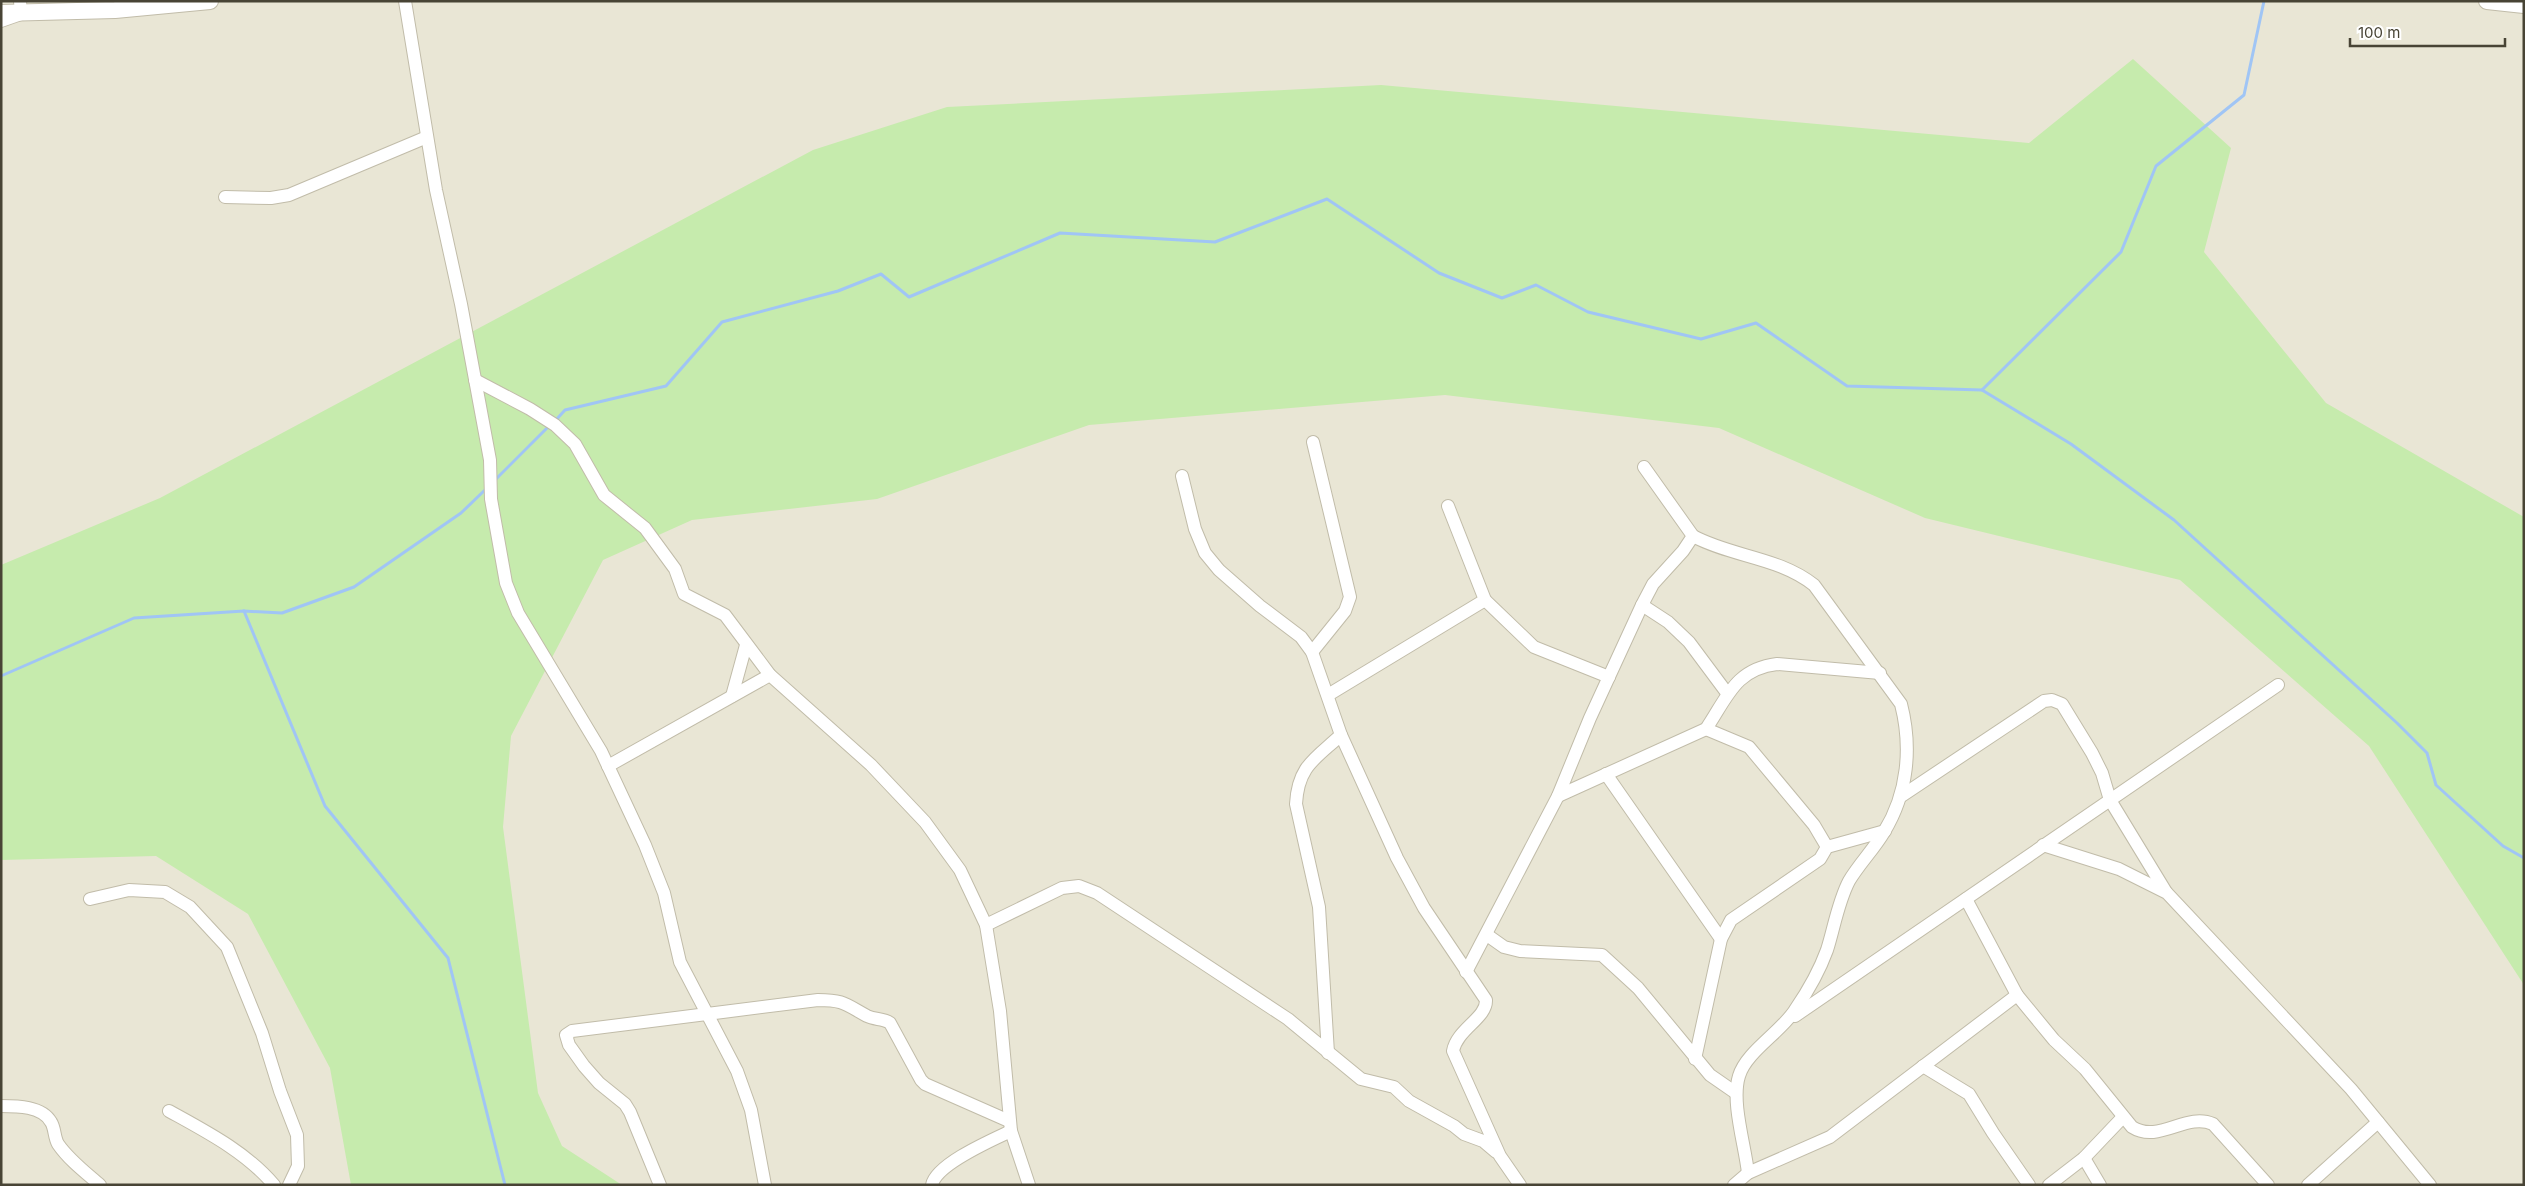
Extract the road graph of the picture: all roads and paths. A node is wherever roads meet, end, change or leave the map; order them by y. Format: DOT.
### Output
graph roads {
  1 [pos="210,1"];
  2 [pos="405,1"];
  3 [pos="2487,1"];
  4 [pos="170,4"];
  5 [pos="2524,5"];
  6 [pos="21,8"];
  7 [pos="1,13"];
  8 [pos="1,21"];
  9 [pos="427,137"];
  10 [pos="225,197"];
  11 [pos="475,380"];
  12 [pos="1313,442"];
  13 [pos="1644,467"];
  14 [pos="1182,476"];
  15 [pos="1448,506"];
  16 [pos="1693,536"];
  17 [pos="1485,600"];
  18 [pos="1642,605"];
  19 [pos="746,645"];
  20 [pos="1312,652"];
  21 [pos="1880,673"];
  22 [pos="770,675"];
  23 [pos="1609,677"];
  24 [pos="2278,685"];
  25 [pos="1727,693"];
  26 [pos="1328,695"];
  27 [pos="732,696"];
  28 [pos="1706,729"];
  29 [pos="1341,735"];
  30 [pos="608,766"];
  31 [pos="1606,774"];
  32 [pos="1558,796"];
  33 [pos="1900,797"];
  34 [pos="2110,800"];
  35 [pos="1885,831"];
  36 [pos="2044,845"];
  37 [pos="1827,847"];
  38 [pos="2167,893"];
  39 [pos="90,899"];
  40 [pos="1966,899"];
  41 [pos="986,925"];
  42 [pos="1487,936"];
  43 [pos="1721,939"];
  44 [pos="1466,972"];
  45 [pos="2017,994"];
  46 [pos="707,1015"];
  47 [pos="1789,1020"];
  48 [pos="1328,1053"];
  49 [pos="1695,1059"];
  50 [pos="1923,1066"];
  51 [pos="1736,1093"];
  52 [pos="1,1106"];
  53 [pos="169,1112"];
  54 [pos="2123,1117"];
  55 [pos="2378,1122"];
  56 [pos="1010,1126"];
  57 [pos="1500,1156"];
  58 [pos="2084,1158"];
  59 [pos="1748,1173"];
  60 [pos="100,1185"];
  61 [pos="274,1185"];
  62 [pos="289,1185"];
  63 [pos="660,1185"];
  64 [pos="765,1185"];
  65 [pos="932,1185"];
  66 [pos="1029,1185"];
  67 [pos="1520,1185"];
  68 [pos="1734,1185"];
  69 [pos="2029,1185"];
  70 [pos="2049,1185"];
  71 [pos="2100,1185"];
  72 [pos="2268,1185"];
  73 [pos="2308,1185"];
  74 [pos="2430,1185"];
  1 -- 4 [label="street"];
  2 -- 9 [label="street"];
  3 -- 5 [label="street"];
  4 -- 6 [label="street"];
  6 -- 7 [label="street"];
  6 -- 8 [label="street"];
  9 -- 10 [label="street"];
  9 -- 11 [label="street"];
  11 -- 19 [label="street"];
  11 -- 30 [label="street"];
  12 -- 20 [label="street"];
  13 -- 16 [label="street"];
  14 -- 20 [label="street"];
  15 -- 17 [label="street"];
  16 -- 18 [label="street"];
  16 -- 21 [label="street"];
  17 -- 23 [label="street"];
  17 -- 26 [label="street"];
  18 -- 23 [label="street"];
  18 -- 25 [label="street"];
  19 -- 22 [label="street"];
  19 -- 27 [label="street"];
  20 -- 26 [label="street"];
  21 -- 25 [label="street"];
  21 -- 33 [label="street"];
  22 -- 27 [label="street"];
  22 -- 41 [label="street"];
  23 -- 32 [label="street"];
  24 -- 34 [label="street"];
  25 -- 28 [label="street"];
  26 -- 29 [label="street"];
  27 -- 30 [label="street"];
  28 -- 31 [label="street"];
  28 -- 37 [label="street"];
  29 -- 44 [label="street"];
  29 -- 48 [label="street"];
  30 -- 46 [label="street"];
  31 -- 32 [label="street"];
  31 -- 43 [label="street"];
  32 -- 42 [label="street"];
  33 -- 34 [label="street"];
  33 -- 35 [label="street"];
  34 -- 36 [label="street"];
  34 -- 38 [label="street"];
  35 -- 37 [label="street"];
  35 -- 47 [label="street"];
  36 -- 38 [label="street"];
  36 -- 40 [label="street"];
  37 -- 43 [label="street"];
  38 -- 55 [label="street"];
  39 -- 62 [label="street"];
  40 -- 45 [label="street"];
  40 -- 47 [label="street"];
  41 -- 48 [label="street"];
  41 -- 56 [label="street"];
  42 -- 44 [label="street"];
  42 -- 49 [label="street"];
  43 -- 49 [label="street"];
  44 -- 57 [label="street"];
  45 -- 50 [label="street"];
  45 -- 54 [label="street"];
  46 -- 56 [label="street"];
  46 -- 63 [label="street"];
  46 -- 64 [label="street"];
  47 -- 51 [label="street"];
  48 -- 57 [label="street"];
  49 -- 51 [label="street"];
  50 -- 59 [label="street"];
  50 -- 69 [label="street"];
  51 -- 59 [label="street"];
  52 -- 60 [label="street"];
  53 -- 61 [label="street"];
  54 -- 58 [label="street"];
  54 -- 72 [label="street"];
  55 -- 73 [label="street"];
  55 -- 74 [label="street"];
  56 -- 65 [label="street"];
  56 -- 66 [label="street"];
  57 -- 67 [label="street"];
  58 -- 70 [label="street"];
  58 -- 71 [label="street"];
  59 -- 68 [label="street"];
}
